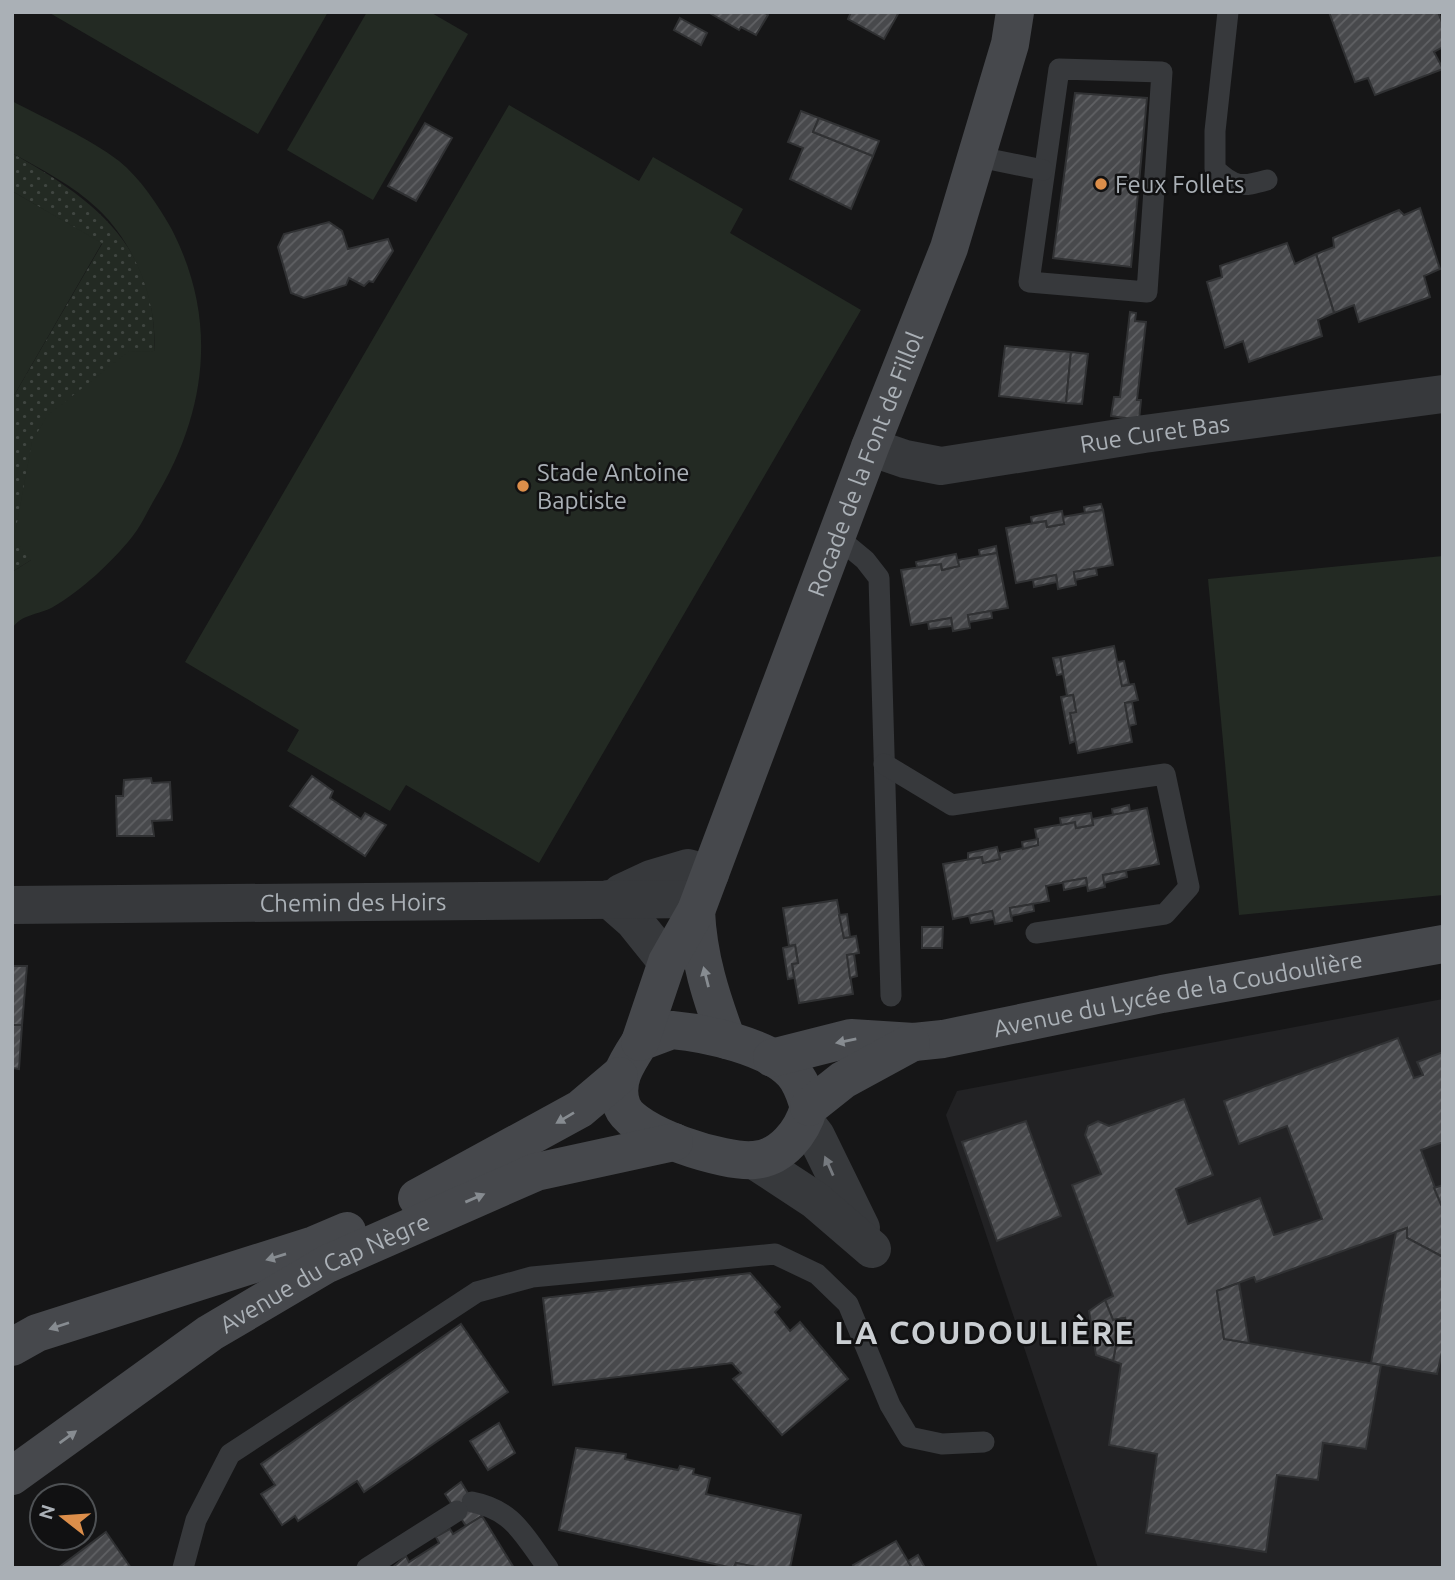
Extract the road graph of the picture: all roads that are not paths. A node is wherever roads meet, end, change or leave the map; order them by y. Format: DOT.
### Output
graph roads {
  1 [pos="1015,12"];
  2 [pos="1228,12"];
  3 [pos="979,157"];
  4 [pos="1043,170"];
  5 [pos="1267,180"];
  6 [pos="1443,394"];
  7 [pos="870,447"];
  8 [pos="836,536"];
  9 [pos="884,764"];
  10 [pos="702,895"];
  11 [pos="609,899"];
  12 [pos="12,905"];
  13 [pos="1035,933"];
  14 [pos="1443,944"];
  15 [pos="667,962"];
  16 [pos="891,996"];
  17 [pos="727,1040"];
  18 [pos="640,1042"];
  19 [pos="914,1042"];
  20 [pos="772,1058"];
  21 [pos="619,1076"];
  22 [pos="807,1114"];
  23 [pos="674,1142"];
  24 [pos="754,1160"];
  25 [pos="12,1347"];
  26 [pos="984,1441"];
  27 [pos="12,1476"];
  28 [pos="183,1568"];
  29 [pos="368,1568"];
  30 [pos="548,1568"];
  1 -- 3 [label="street, Rocade de la Font de Fillol"];
  2 -- 5 [label="lane"];
  3 -- 4 [label="lane"];
  3 -- 7 [label="street, Rocade de la Font de Fillol"];
  4 -- 4 [label="lane"];
  6 -- 7 [label="street, Rue Curet Bas"];
  7 -- 8 [label="street, Rocade de la Font de Fillol"];
  8 -- 9 [label="lane"];
  8 -- 10 [label="street, Rocade de la Font de Fillol"];
  9 -- 13 [label="lane"];
  9 -- 16 [label="lane"];
  10 -- 11 [label="street, Chemin des Hoirs"];
  10 -- 15 [label="street, Rocade de la Font de Fillol"];
  17 -- 10 [label="street, Rocade de la Font de Fillol, one-way"];
  11 -- 12 [label="street, Chemin des Hoirs"];
  11 -- 15 [label="street"];
  14 -- 19 [label="street, Avenue du Lycée de la Coudoulière"];
  15 -- 18 [label="street, Rocade de la Font de Fillol"];
  17 -- 18 [label="street"];
  17 -- 20 [label="street"];
  18 -- 21 [label="street"];
  19 -- 20 [label="street, Avenue du Lycée de la Coudoulière, one-way"];
  19 -- 22 [label="street, Avenue du Lycée de la Coudoulière"];
  20 -- 22 [label="street"];
  21 -- 23 [label="street"];
  21 -- 25 [label="street, Avenue du Cap Nègre, one-way"];
  22 -- 24 [label="street"];
  24 -- 22 [label="street, one-way"];
  23 -- 24 [label="street"];
  27 -- 23 [label="street, Avenue du Cap Nègre, one-way"];
  26 -- 28 [label="lane"];
  29 -- 30 [label="lane"];
}
